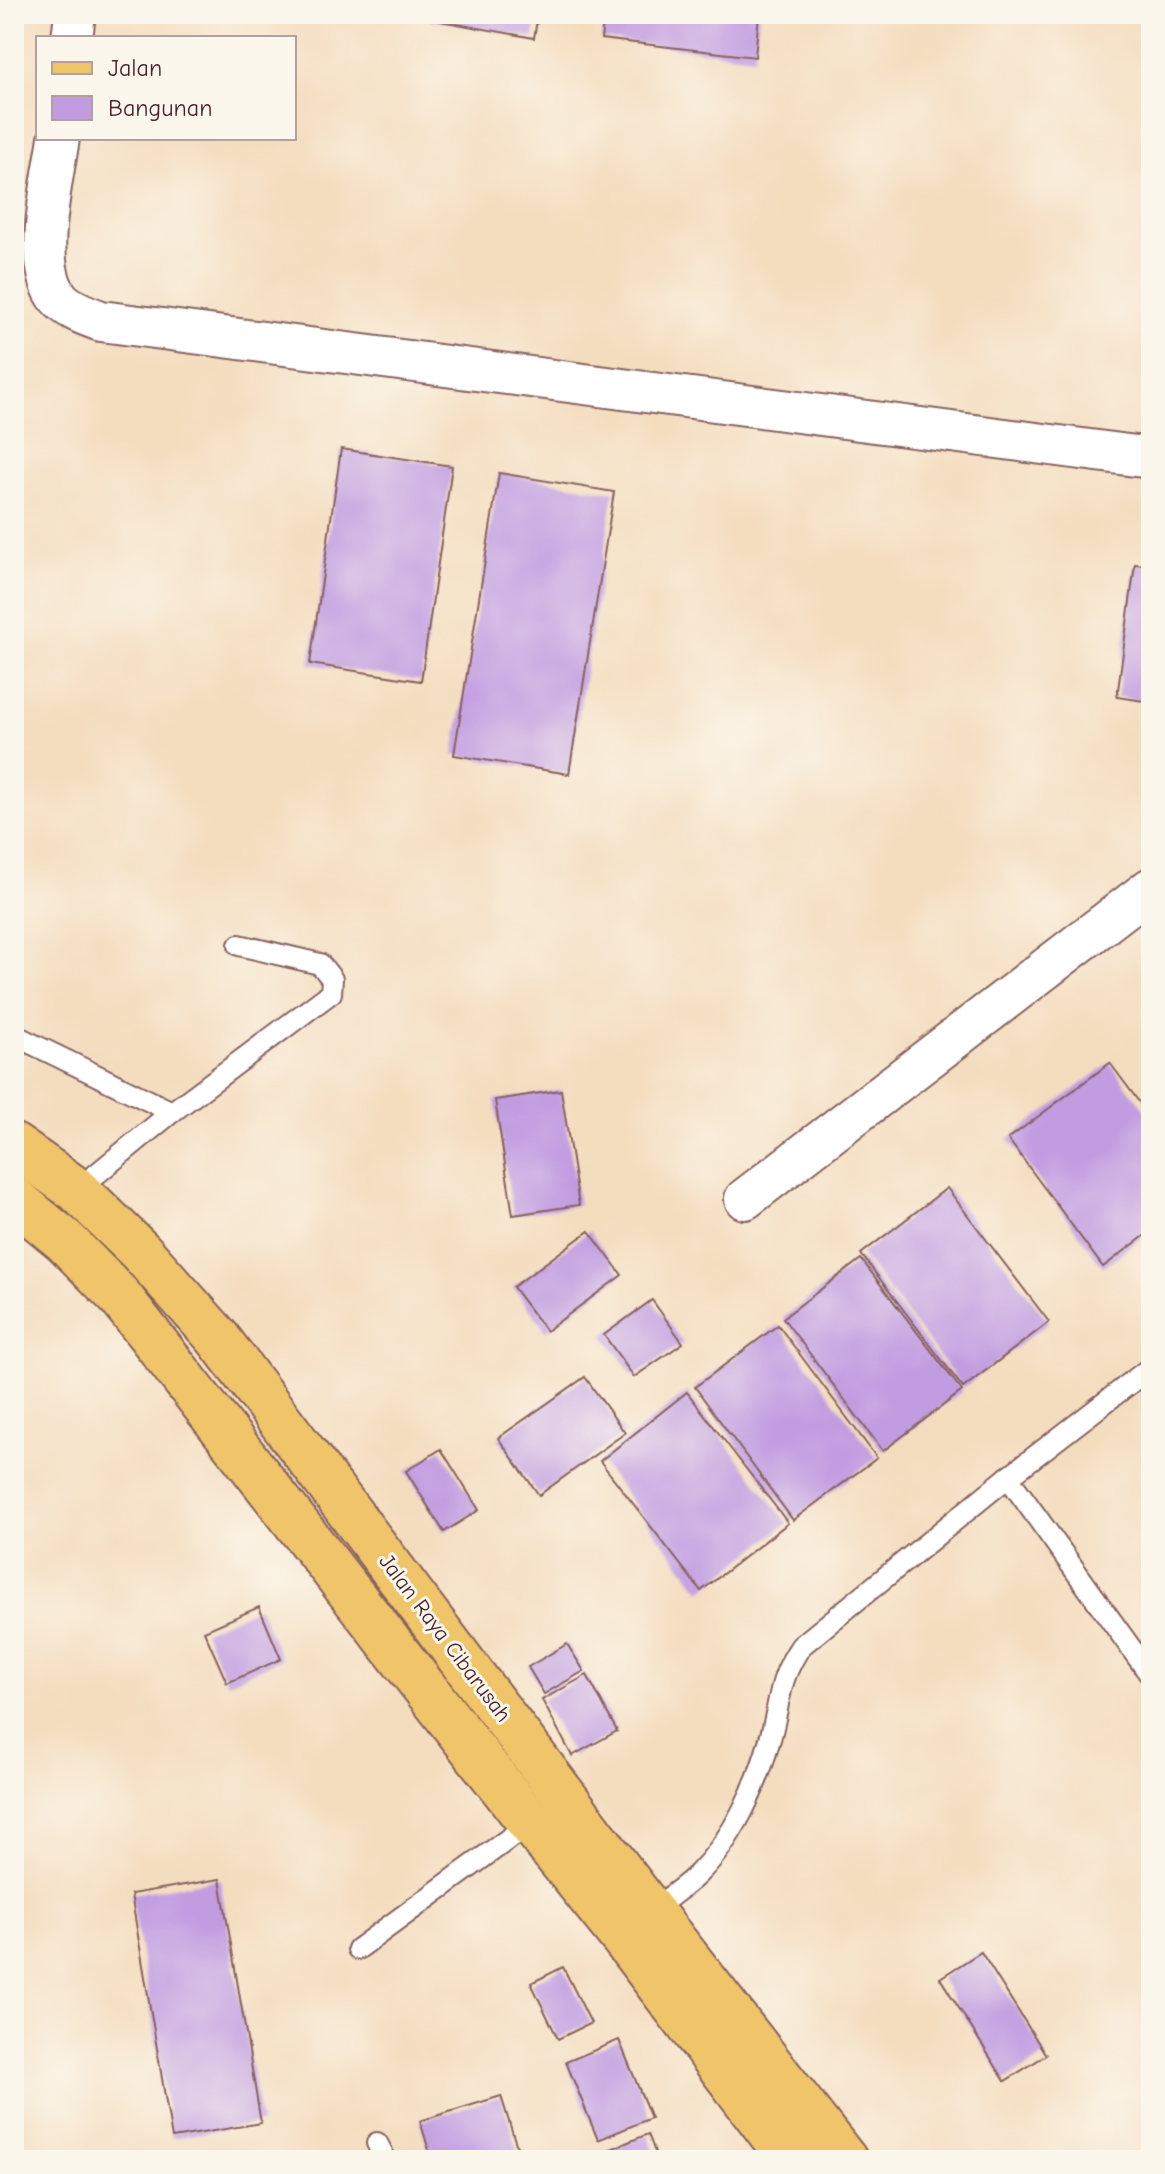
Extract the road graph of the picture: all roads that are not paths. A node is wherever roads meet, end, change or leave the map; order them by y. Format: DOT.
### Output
graph roads {
  1 [pos="75,14"];
  2 [pos="72,36"];
  3 [pos="59,140"];
  4 [pos="1151,458"];
  5 [pos="1151,888"];
  6 [pos="239,945"];
  7 [pos="14,1035"];
  8 [pos="172,1112"];
  9 [pos="14,1146"];
  10 [pos="77,1190"];
  11 [pos="14,1199"];
  12 [pos="745,1199"];
  13 [pos="1151,1367"];
  14 [pos="1008,1477"];
  15 [pos="1151,1676"];
  16 [pos="530,1823"];
  17 [pos="639,1927"];
  18 [pos="358,1949"];
  19 [pos="791,2160"];
  20 [pos="845,2160"];
  1 -- 2 [label="street"];
  3 -- 4 [label="street"];
  5 -- 12 [label="street"];
  6 -- 8 [label="lane"];
  7 -- 8 [label="lane"];
  8 -- 10 [label="lane"];
  9 -- 10 [label="main road, Jalan Raya Cibarusah"];
  10 -- 17 [label="main road, Jalan Raya Cibarusah"];
  11 -- 16 [label="main road, Jalan Raya Cibarusah"];
  13 -- 14 [label="lane"];
  14 -- 15 [label="lane"];
  14 -- 17 [label="lane"];
  16 -- 17 [label="main road, Jalan Raya Cibarusah"];
  16 -- 18 [label="lane"];
  17 -- 19 [label="main road, Jalan Raya Cibarusah"];
  17 -- 20 [label="main road, Jalan Raya Cibarusah"];
}
